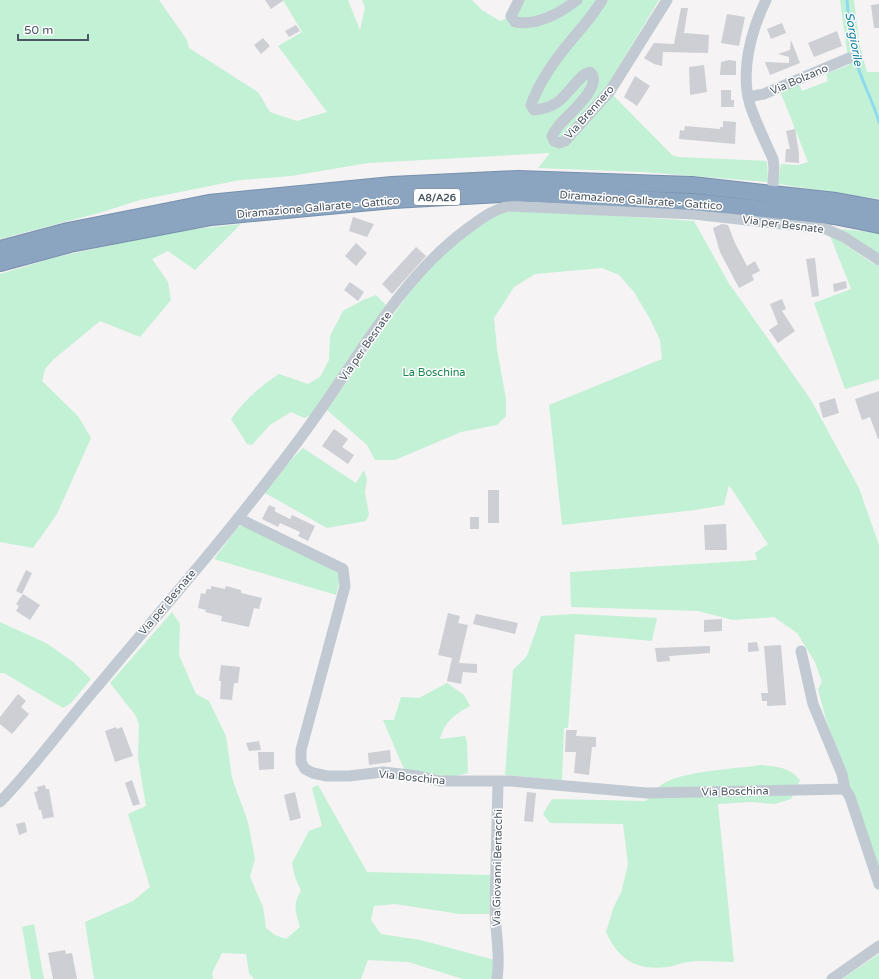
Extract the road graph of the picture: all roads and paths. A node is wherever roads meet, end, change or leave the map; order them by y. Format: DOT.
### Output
graph roads {
  1 [pos="519,0"];
  2 [pos="577,0"];
  3 [pos="602,0"];
  4 [pos="667,0"];
  5 [pos="766,0"];
  6 [pos="848,58"];
  7 [pos="748,97"];
  8 [pos="772,183"];
  9 [pos="879,209"];
  10 [pos="879,226"];
  11 [pos="0,249"];
  12 [pos="879,260"];
  13 [pos="0,263"];
  14 [pos="238,518"];
  15 [pos="801,651"];
  16 [pos="498,782"];
  17 [pos="845,789"];
  18 [pos="0,802"];
  19 [pos="879,884"];
  20 [pos="879,946"];
  21 [pos="497,979"];
  22 [pos="832,979"];
  1 -- 2 [label="street"];
  3 -- 4 [label="street, Via Brennero"];
  5 -- 7 [label="street"];
  6 -- 7 [label="street, Via Bolzano"];
  7 -- 8 [label="street"];
  9 -- 11 [label="highway, Diramazione Gallarate - Gattico / A8/A26"];
  10 -- 13 [label="highway, Diramazione Gallarate - Gattico / A8/A26"];
  12 -- 14 [label="street, Via per Besnate"];
  14 -- 16 [label="street, Via Boschina"];
  14 -- 18 [label="street, Via per Besnate"];
  15 -- 17 [label="street"];
  16 -- 17 [label="street, Via Boschina"];
  16 -- 21 [label="street, Via Giovanni Bertacchi"];
  17 -- 19 [label="street"];
  20 -- 22 [label="street"];
}
